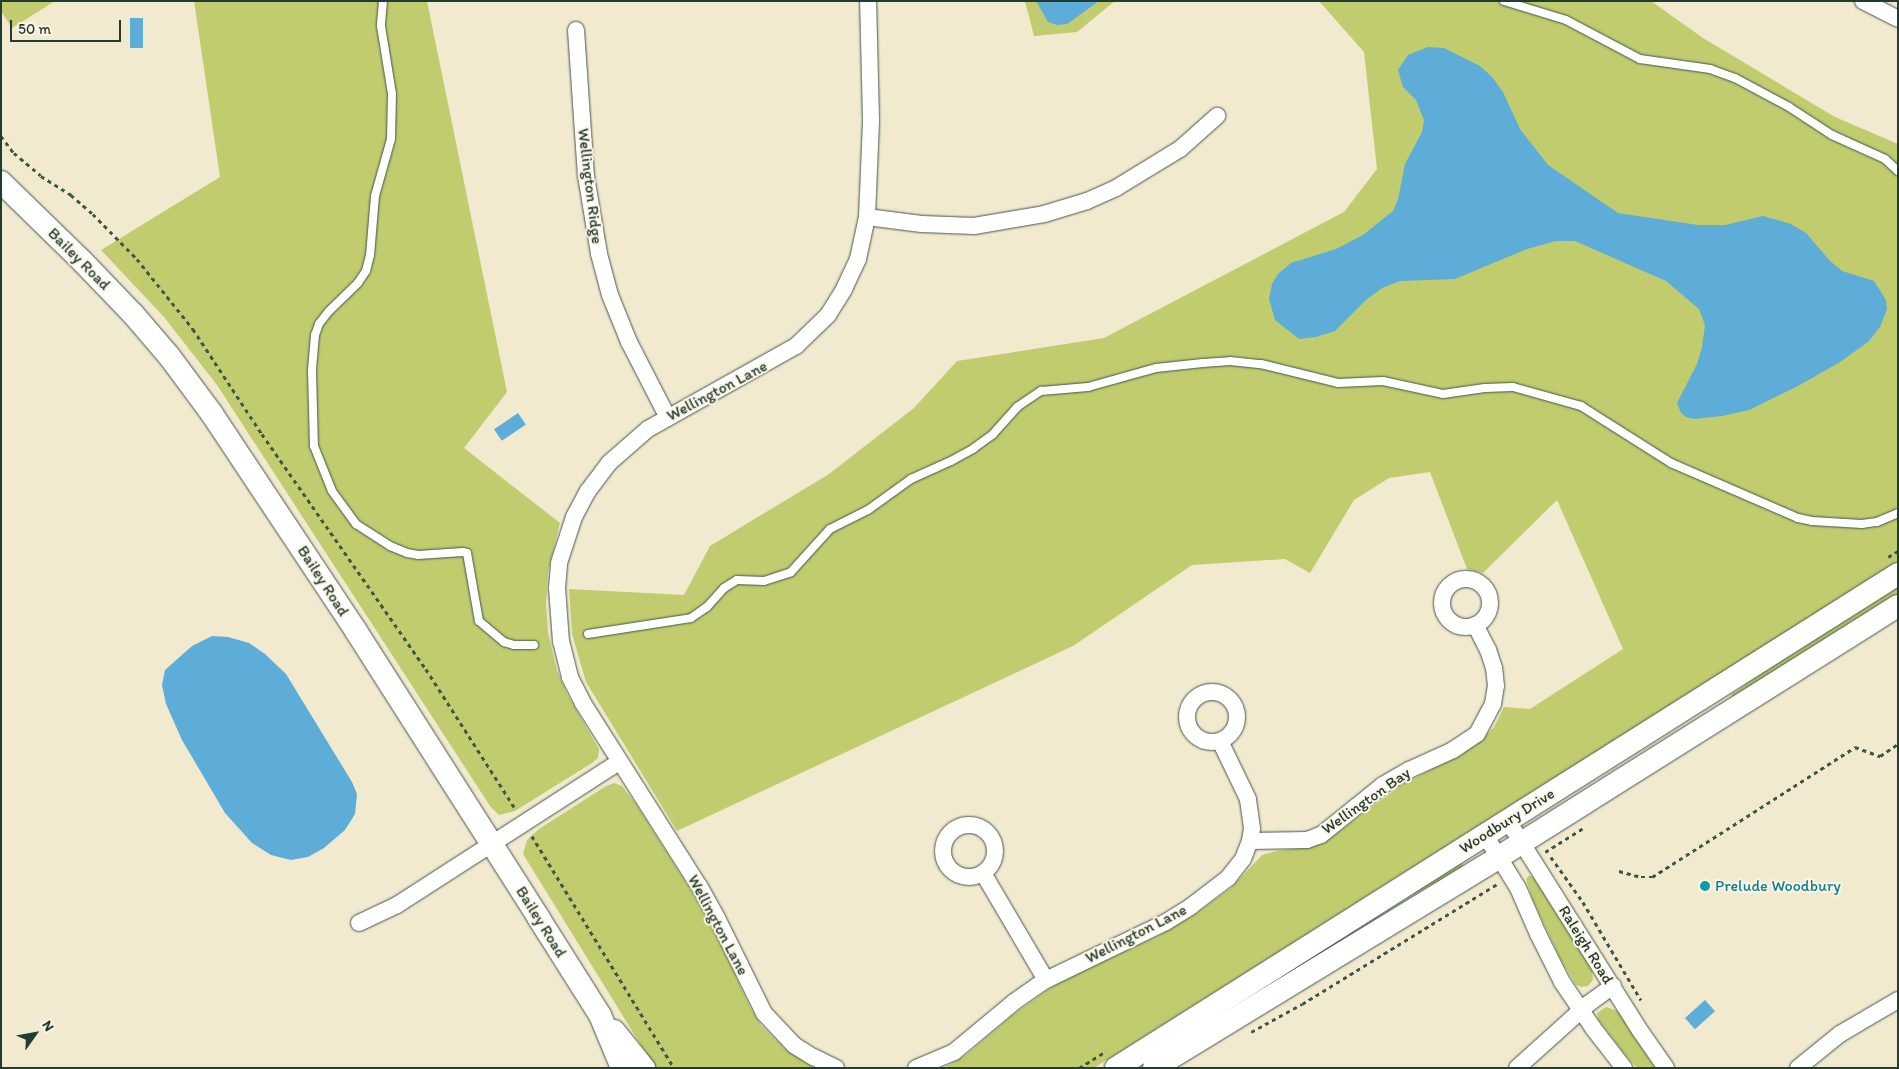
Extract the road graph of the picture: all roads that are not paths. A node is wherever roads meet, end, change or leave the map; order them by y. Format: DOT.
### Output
graph roads {
  1 [pos="383,1"];
  2 [pos="868,1"];
  3 [pos="1504,1"];
  4 [pos="1863,1"];
  5 [pos="1898,19"];
  6 [pos="576,30"];
  7 [pos="1217,116"];
  8 [pos="1898,171"];
  9 [pos="1,182"];
  10 [pos="867,217"];
  11 [pos="668,418"];
  12 [pos="1898,513"];
  13 [pos="1898,574"];
  14 [pos="1898,606"];
  15 [pos="1475,625"];
  16 [pos="588,634"];
  17 [pos="534,645"];
  18 [pos="1220,741"];
  19 [pos="619,762"];
  20 [pos="1508,820"];
  21 [pos="1485,835"];
  22 [pos="1250,841"];
  23 [pos="1522,843"];
  24 [pos="492,844"];
  25 [pos="1499,857"];
  26 [pos="983,873"];
  27 [pos="359,923"];
  28 [pos="1046,980"];
  29 [pos="1613,986"];
  30 [pos="1898,1000"];
  31 [pos="1581,1011"];
  32 [pos="600,1016"];
  33 [pos="622,1068"];
  34 [pos="644,1068"];
  35 [pos="836,1068"];
  36 [pos="916,1068"];
  37 [pos="1116,1068"];
  38 [pos="1154,1068"];
  39 [pos="1517,1068"];
  40 [pos="1624,1068"];
  41 [pos="1666,1068"];
  42 [pos="1798,1068"];
  1 -- 17 [label="lane"];
  2 -- 10 [label="street, Wellington Lane"];
  3 -- 8 [label="lane"];
  4 -- 5 [label="street"];
  6 -- 11 [label="street, Wellington Ridge"];
  7 -- 10 [label="street"];
  9 -- 24 [label="main road, Bailey Road"];
  10 -- 11 [label="street, Wellington Lane"];
  11 -- 19 [label="street, Wellington Lane"];
  12 -- 16 [label="lane"];
  13 -- 20 [label="main road, Woodbury Drive"];
  14 -- 23 [label="main road, Woodbury Drive"];
  15 -- 22 [label="street, Wellington Bay"];
  18 -- 22 [label="street, Wellington Lane"];
  19 -- 24 [label="street"];
  19 -- 35 [label="street, Wellington Lane"];
  20 -- 21 [label="main road, Woodbury Drive"];
  20 -- 23 [label="street, Raleigh Road"];
  21 -- 25 [label="street, Raleigh Road"];
  21 -- 37 [label="main road, Woodbury Drive"];
  22 -- 28 [label="street, Wellington Lane"];
  23 -- 25 [label="main road, Woodbury Drive"];
  23 -- 29 [label="street, Raleigh Road"];
  24 -- 27 [label="street"];
  24 -- 32 [label="main road, Bailey Road"];
  25 -- 31 [label="street, Raleigh Road"];
  25 -- 38 [label="main road, Woodbury Drive"];
  26 -- 28 [label="street"];
  28 -- 36 [label="street, Wellington Lane"];
  29 -- 31 [label="street"];
  29 -- 41 [label="street, Raleigh Road"];
  30 -- 42 [label="street"];
  31 -- 39 [label="street"];
  31 -- 40 [label="street, Raleigh Road"];
  32 -- 33 [label="main road, Bailey Road"];
  32 -- 34 [label="main road, Bailey Road"];
}
